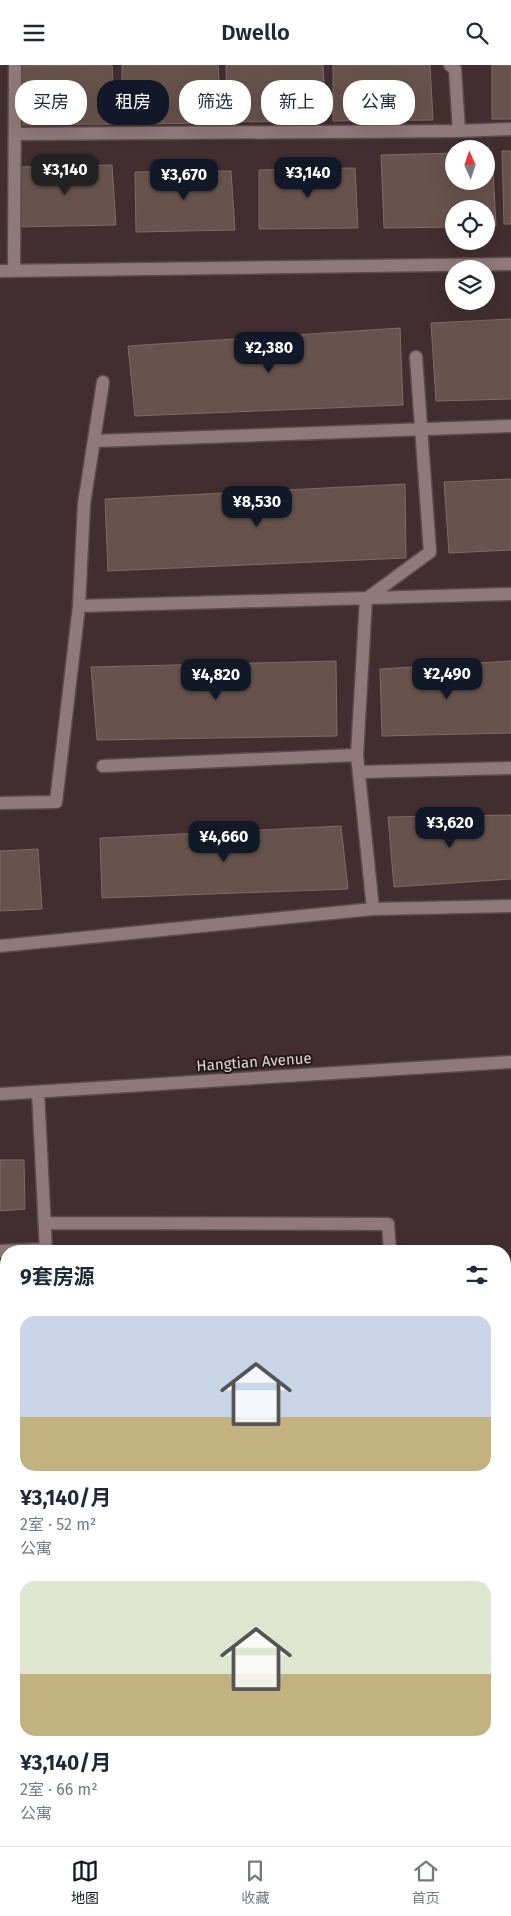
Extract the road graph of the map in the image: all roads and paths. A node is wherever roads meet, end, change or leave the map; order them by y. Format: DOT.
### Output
graph roads {
  1 [pos="14,65"];
  2 [pos="450,65"];
  3 [pos="511,129"];
  4 [pos="459,131"];
  5 [pos="15,134"];
  6 [pos="511,264"];
  7 [pos="0,271"];
  8 [pos="14,271"];
  9 [pos="416,357"];
  10 [pos="103,382"];
  11 [pos="511,425"];
  12 [pos="420,430"];
  13 [pos="94,441"];
  14 [pos="511,594"];
  15 [pos="366,599"];
  16 [pos="79,606"];
  17 [pos="357,755"];
  18 [pos="103,766"];
  19 [pos="511,768"];
  20 [pos="359,772"];
  21 [pos="0,803"];
  22 [pos="511,906"];
  23 [pos="373,909"];
  24 [pos="0,946"];
  25 [pos="511,1062"];
  26 [pos="38,1091"];
  27 [pos="0,1094"];
  28 [pos="44,1223"];
  29 [pos="46,1245"];
  30 [pos="390,1245"];
  1 -- 5 [label="street"];
  2 -- 4 [label="street"];
  3 -- 4 [label="street"];
  4 -- 5 [label="street"];
  5 -- 8 [label="street"];
  6 -- 8 [label="street"];
  7 -- 8 [label="street"];
  9 -- 12 [label="street"];
  10 -- 13 [label="street"];
  11 -- 12 [label="street"];
  12 -- 13 [label="street"];
  12 -- 15 [label="street"];
  13 -- 16 [label="street"];
  14 -- 15 [label="street"];
  15 -- 16 [label="street"];
  15 -- 17 [label="street"];
  16 -- 21 [label="street"];
  17 -- 18 [label="street"];
  17 -- 20 [label="street"];
  19 -- 20 [label="street"];
  20 -- 23 [label="street"];
  22 -- 23 [label="street"];
  23 -- 24 [label="street"];
  25 -- 26 [label="street, Hangtian Avenue"];
  26 -- 27 [label="street, Hangtian Avenue"];
  26 -- 28 [label="street"];
  28 -- 29 [label="street"];
  28 -- 30 [label="street"];
}
